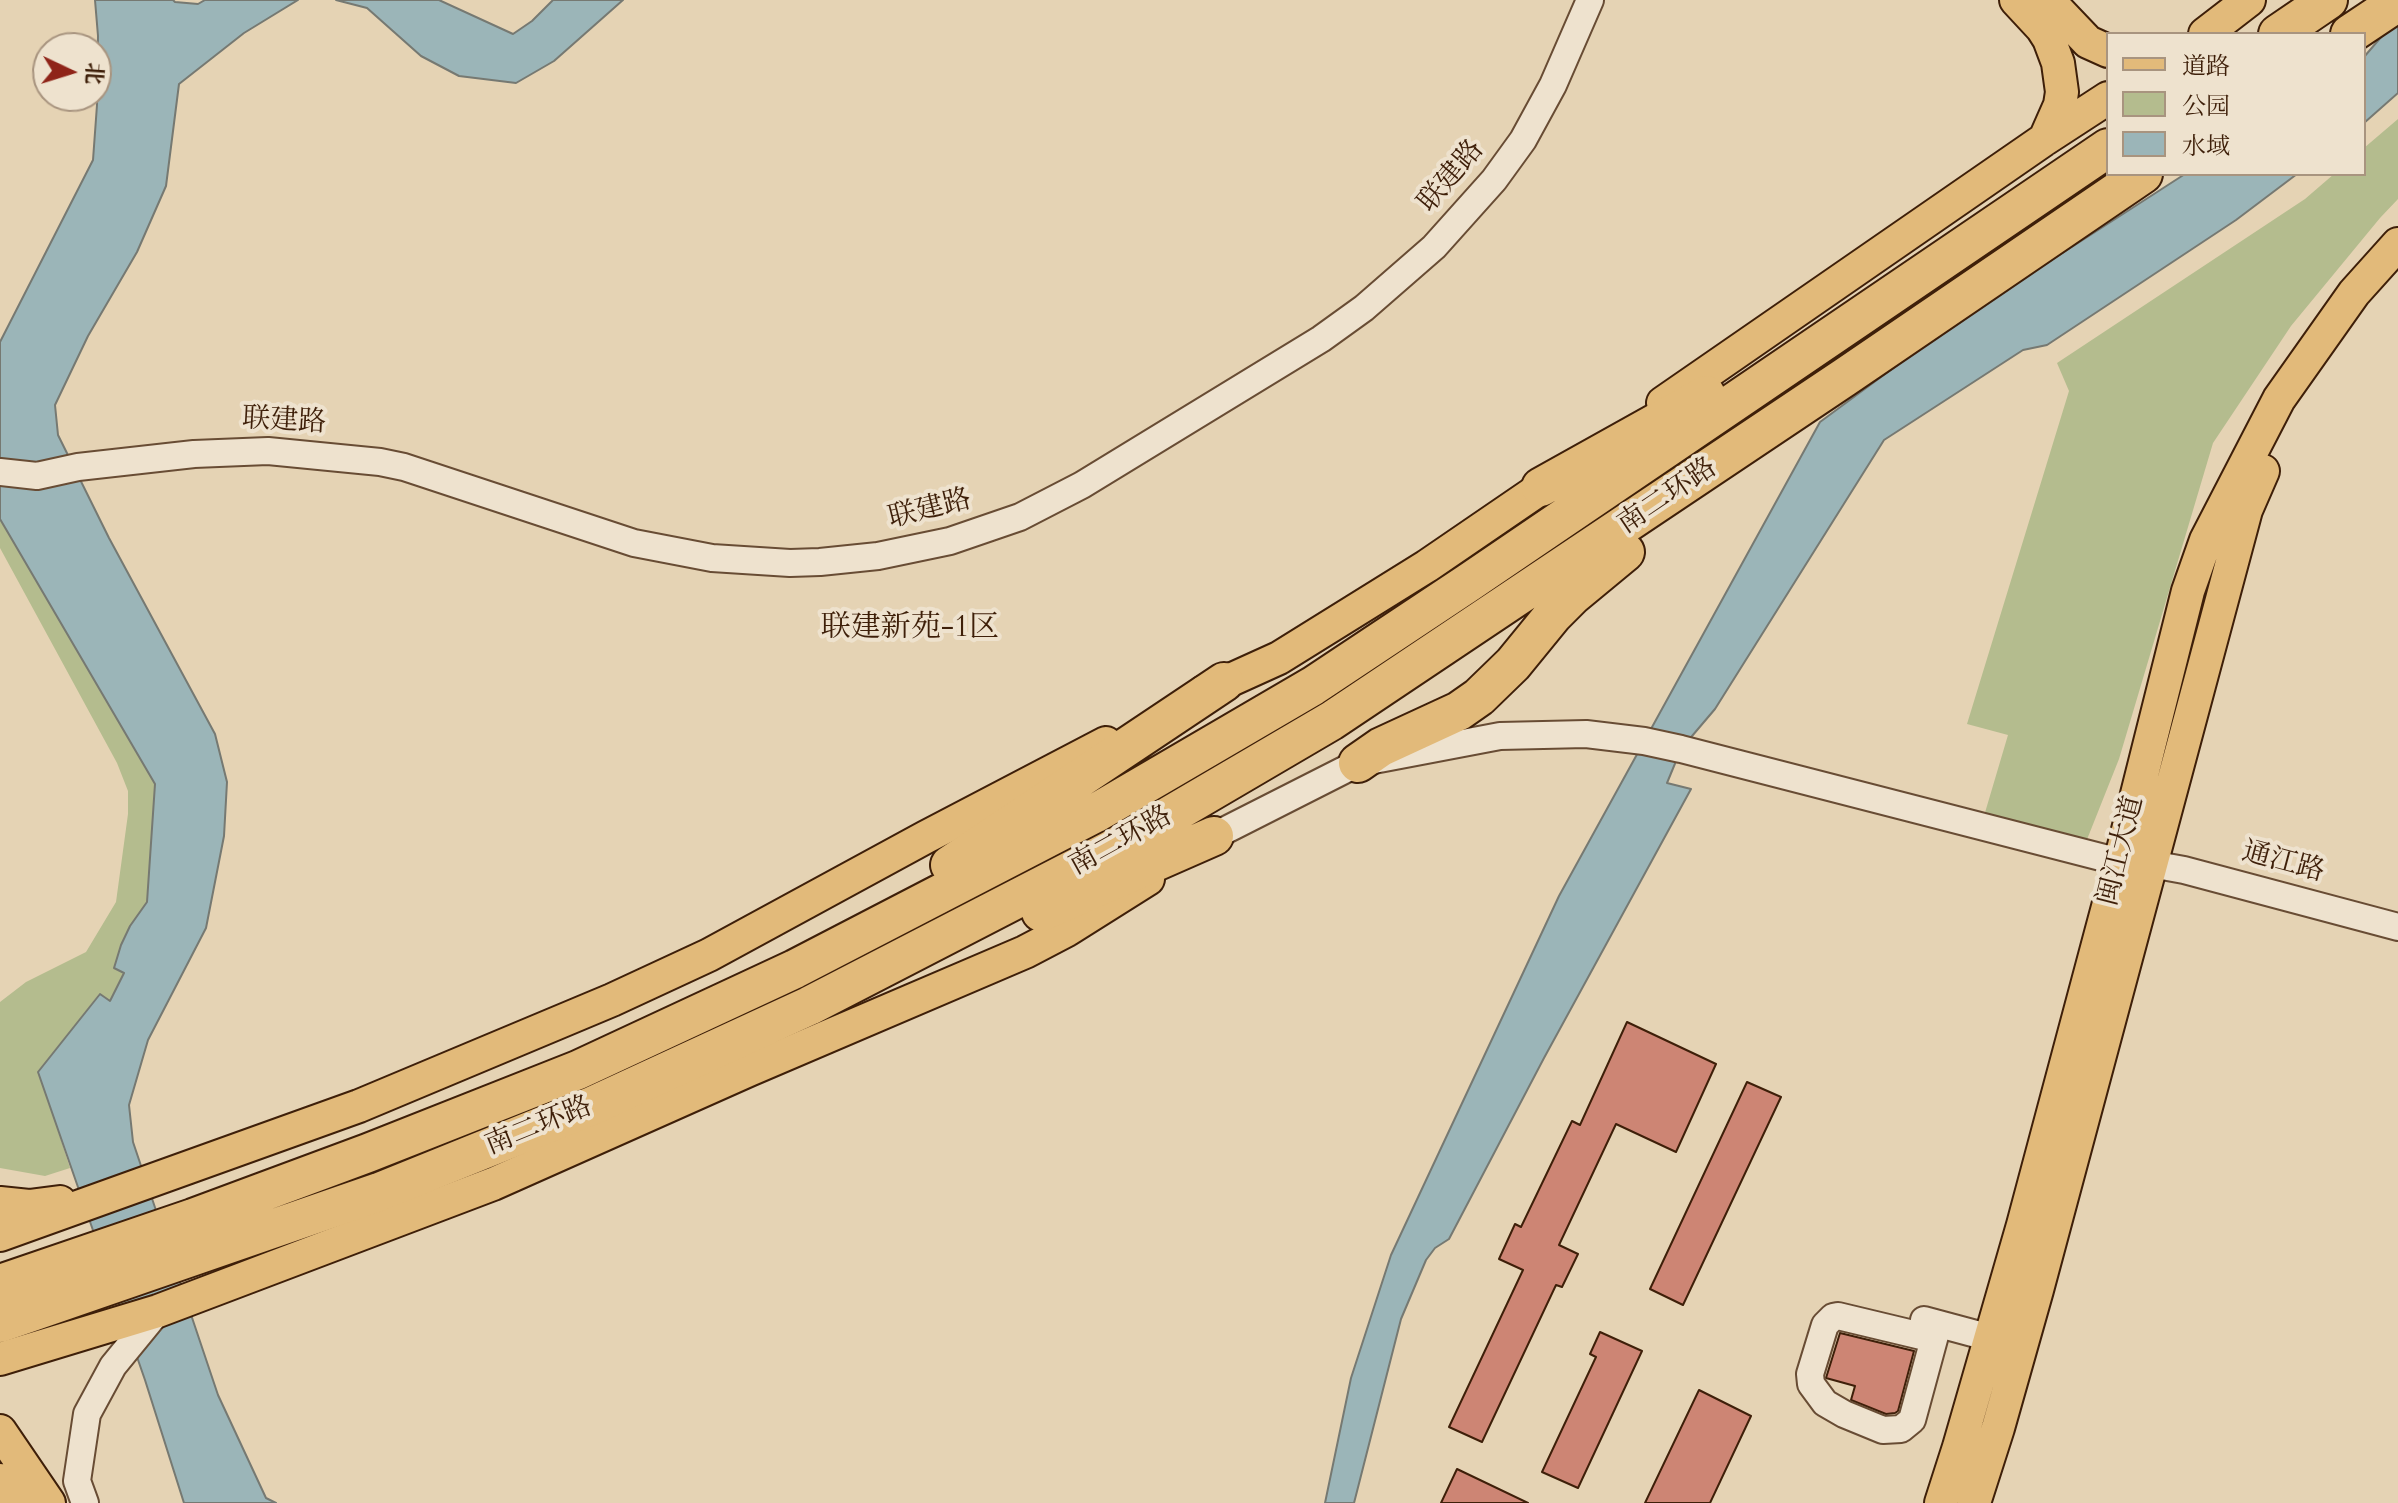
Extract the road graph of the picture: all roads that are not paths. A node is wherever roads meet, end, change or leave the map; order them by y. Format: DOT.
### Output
graph roads {
  1 [pos="1590,0"];
  2 [pos="2016,0"];
  3 [pos="2048,0"];
  4 [pos="2249,0"];
  5 [pos="2328,0"];
  6 [pos="2398,2"];
  7 [pos="2208,32"];
  8 [pos="2281,32"];
  9 [pos="2353,32"];
  10 [pos="2106,50"];
  11 [pos="2106,99"];
  12 [pos="2045,139"];
  13 [pos="2106,149"];
  14 [pos="2140,176"];
  15 [pos="2398,244"];
  16 [pos="2398,271"];
  17 [pos="1825,341"];
  18 [pos="1845,377"];
  19 [pos="0,472"];
  20 [pos="1541,487"];
  21 [pos="1224,682"];
  22 [pos="1358,763"];
  23 [pos="1214,836"];
  24 [pos="2136,863"];
  25 [pos="2398,927"];
  26 [pos="795,969"];
  27 [pos="809,1006"];
  28 [pos="103,1198"];
  29 [pos="0,1203"];
  30 [pos="0,1235"];
  31 [pos="0,1284"];
  32 [pos="158,1311"];
  33 [pos="0,1323"];
  34 [pos="1932,1328"];
  35 [pos="1991,1338"];
  36 [pos="0,1359"];
  37 [pos="0,1431"];
  38 [pos="0,1480"];
  39 [pos="16,1503"];
  40 [pos="49,1503"];
  41 [pos="85,1503"];
  42 [pos="1941,1503"];
  43 [pos="1974,1503"];
  1 -- 19 [label="street, 联建路"];
  2 -- 12 [label="main road"];
  3 -- 10 [label="main road"];
  4 -- 7 [label="main road"];
  5 -- 8 [label="highway"];
  6 -- 9 [label="highway"];
  11 -- 12 [label="main road"];
  12 -- 20 [label="main road"];
  13 -- 17 [label="highway, 南二环路"];
  14 -- 18 [label="highway, 南二环路"];
  15 -- 24 [label="main road, 闽江大道"];
  16 -- 24 [label="main road, 闽江大道"];
  17 -- 20 [label="highway"];
  17 -- 26 [label="highway, 南二环路"];
  18 -- 22 [label="highway"];
  18 -- 27 [label="highway, 南二环路"];
  20 -- 21 [label="main road"];
  21 -- 26 [label="highway"];
  21 -- 28 [label="main road"];
  22 -- 23 [label="street, 通江路"];
  22 -- 24 [label="street, 通江路"];
  23 -- 27 [label="highway"];
  23 -- 32 [label="main road"];
  24 -- 25 [label="street, 通江路"];
  24 -- 35 [label="main road, 闽江大道"];
  24 -- 43 [label="main road, 闽江大道"];
  26 -- 31 [label="highway, 南二环路"];
  27 -- 33 [label="highway, 南二环路"];
  28 -- 29 [label="main road"];
  28 -- 30 [label="main road"];
  32 -- 36 [label="main road"];
  32 -- 41 [label="street"];
  34 -- 34 [label="street"];
  34 -- 35 [label="street"];
  35 -- 42 [label="main road, 闽江大道"];
  37 -- 40 [label="main road"];
  38 -- 39 [label="main road"];
}
